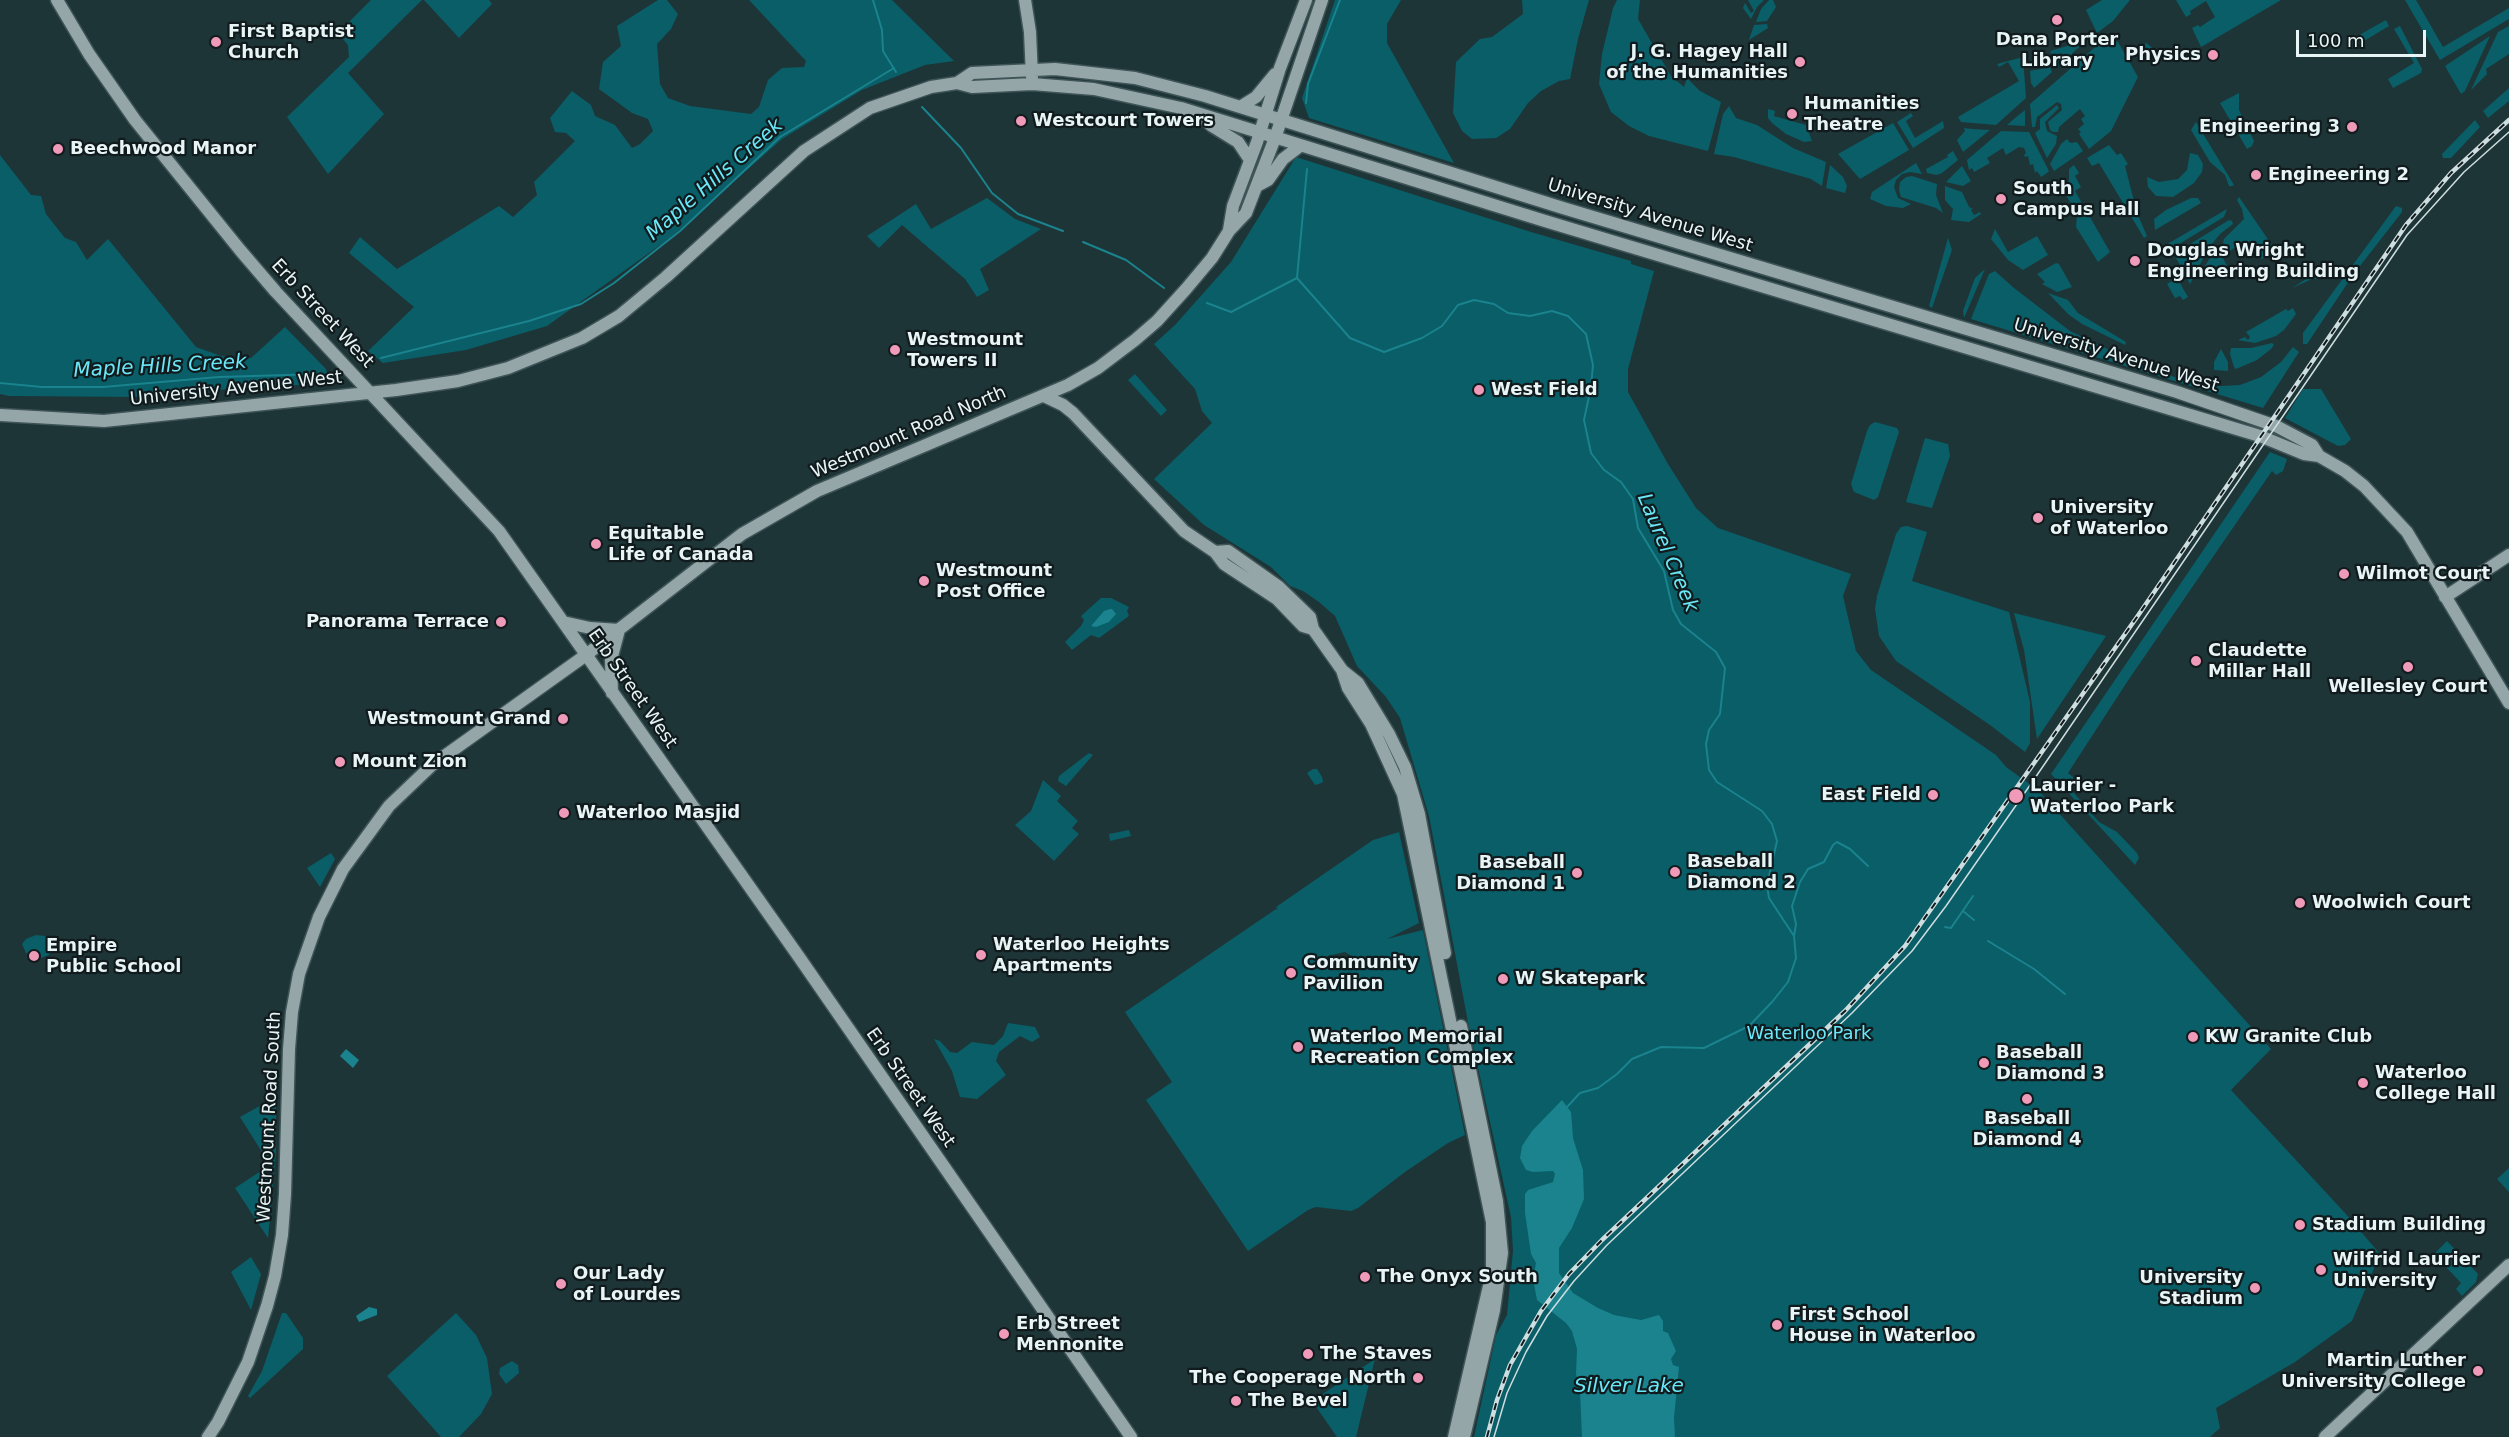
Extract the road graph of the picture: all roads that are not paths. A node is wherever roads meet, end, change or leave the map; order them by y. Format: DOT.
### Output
graph roads {
  1 [pos="57,0"];
  2 [pos="1025,0"];
  3 [pos="1306,0"];
  4 [pos="1322,0"];
  5 [pos="1280,68"];
  6 [pos="1032,70"];
  7 [pos="957,83"];
  8 [pos="1032,84"];
  9 [pos="1240,107"];
  10 [pos="1198,113"];
  11 [pos="1265,116"];
  12 [pos="1281,121"];
  13 [pos="1260,132"];
  14 [pos="1275,138"];
  15 [pos="1300,146"];
  16 [pos="1250,160"];
  17 [pos="1257,186"];
  18 [pos="1229,231"];
  19 [pos="370,393"];
  20 [pos="1044,396"];
  21 [pos="0,415"];
  22 [pos="2319,456"];
  23 [pos="2509,555"];
  24 [pos="2445,597"];
  25 [pos="563,622"];
  26 [pos="619,630"];
  27 [pos="586,655"];
  28 [pos="1342,670"];
  29 [pos="612,693"];
  30 [pos="2509,703"];
  31 [pos="2509,1266"];
  32 [pos="208,1437"];
  33 [pos="1131,1437"];
  34 [pos="1454,1437"];
  35 [pos="1464,1437"];
  36 [pos="2325,1437"];
  1 -- 19 [label="main road, Erb Street West"];
  2 -- 6 [label="main road"];
  3 -- 5 [label="main road, Westmount Road North"];
  4 -- 12 [label="main road, Westmount Road North"];
  5 -- 9 [label="main road"];
  5 -- 11 [label="main road, Westmount Road North"];
  6 -- 7 [label="main road, University Avenue West"];
  6 -- 8 [label="main road"];
  6 -- 9 [label="main road, University Avenue West"];
  7 -- 8 [label="main road, University Avenue West"];
  7 -- 19 [label="main road, University Avenue West"];
  8 -- 10 [label="main road, University Avenue West"];
  9 -- 11 [label="main road, University Avenue West"];
  10 -- 13 [label="main road, University Avenue West"];
  10 -- 16 [label="main road"];
  11 -- 12 [label="main road, University Avenue West"];
  11 -- 13 [label="main road, Westmount Road North"];
  12 -- 14 [label="main road, Westmount Road North"];
  12 -- 22 [label="main road, University Avenue West"];
  13 -- 14 [label="main road, University Avenue West"];
  13 -- 16 [label="main road, Westmount Road North"];
  14 -- 15 [label="main road, University Avenue West"];
  14 -- 17 [label="main road, Westmount Road North"];
  15 -- 17 [label="main road"];
  15 -- 22 [label="main road, University Avenue West"];
  16 -- 18 [label="main road, Westmount Road North"];
  17 -- 18 [label="main road, Westmount Road North"];
  18 -- 20 [label="main road, Westmount Road North"];
  19 -- 21 [label="main road, University Avenue West"];
  19 -- 25 [label="main road, Erb Street West"];
  20 -- 26 [label="main road, Westmount Road North"];
  20 -- 28 [label="main road"];
  22 -- 24 [label="main road, University Avenue West"];
  23 -- 24 [label="main road"];
  24 -- 30 [label="main road, University Avenue West"];
  25 -- 26 [label="main road"];
  25 -- 27 [label="main road, Erb Street West"];
  26 -- 27 [label="main road, Westmount Road North"];
  26 -- 29 [label="main road"];
  27 -- 29 [label="main road, Erb Street West"];
  27 -- 32 [label="main road, Westmount Road South"];
  28 -- 34 [label="main road"];
  28 -- 35 [label="main road"];
  29 -- 33 [label="main road, Erb Street West"];
  31 -- 36 [label="main road"];
}
